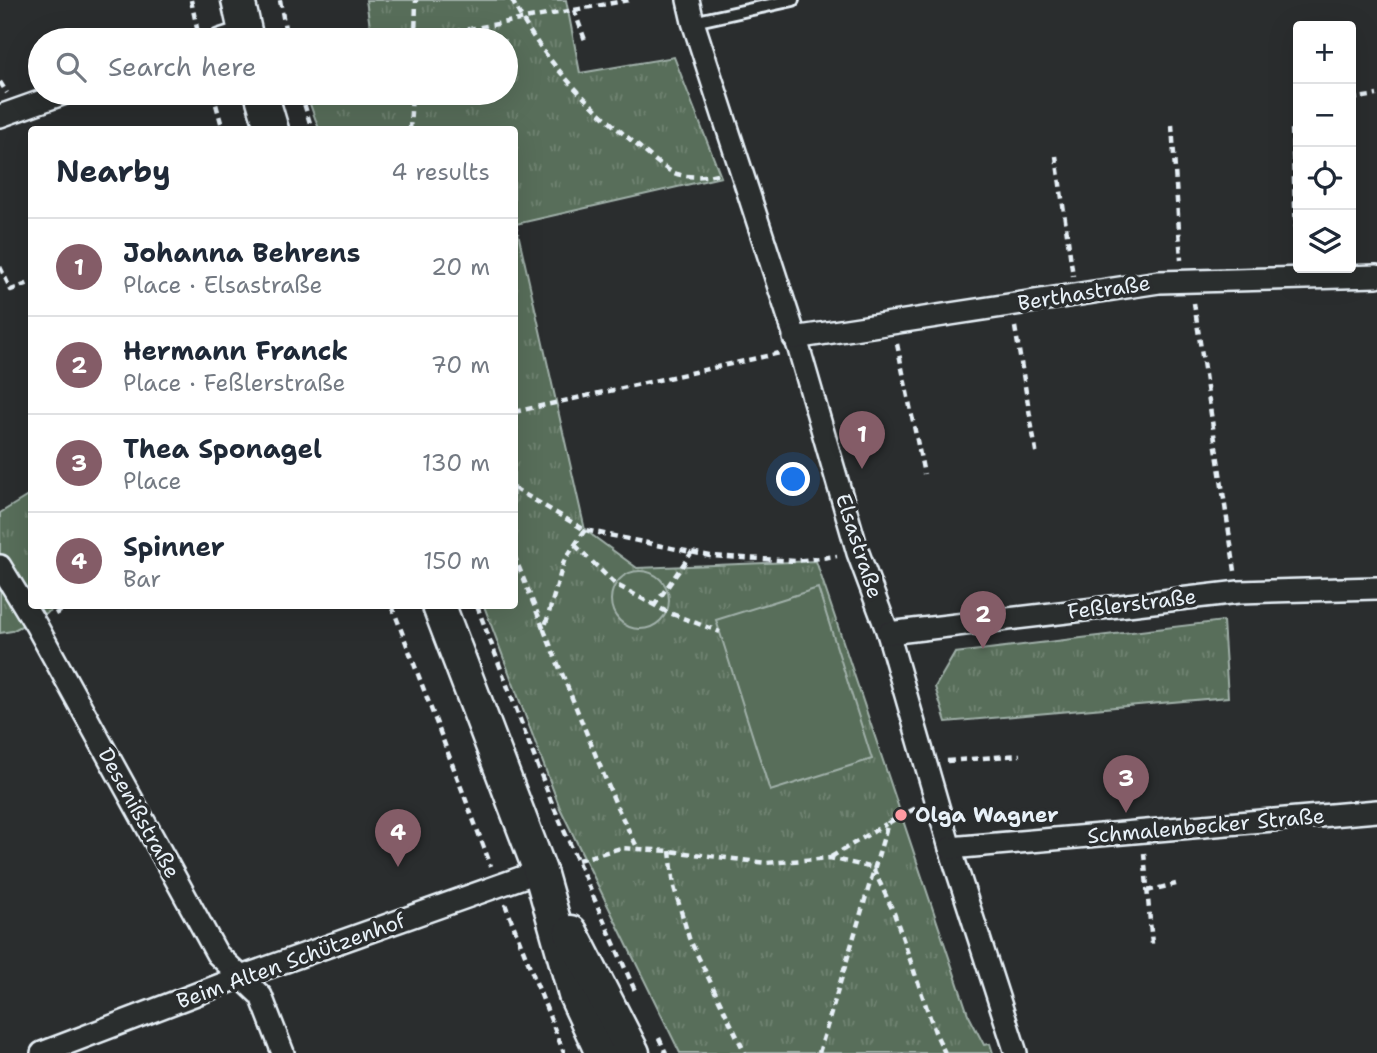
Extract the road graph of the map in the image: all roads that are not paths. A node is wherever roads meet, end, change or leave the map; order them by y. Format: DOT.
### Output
graph roads {
  1 [pos="238,0"];
  2 [pos="688,0"];
  3 [pos="793,0"];
  4 [pos="693,22"];
  5 [pos="237,28"];
  6 [pos="31,105"];
  7 [pos="265,105"];
  8 [pos="0,116"];
  9 [pos="271,126"];
  10 [pos="1377,276"];
  11 [pos="797,343"];
  12 [pos="0,566"];
  13 [pos="1377,587"];
  14 [pos="440,609"];
  15 [pos="888,633"];
  16 [pos="1377,811"];
  17 [pos="950,848"];
  18 [pos="540,871"];
  19 [pos="241,977"];
  20 [pos="645,1043"];
  21 [pos="43,1053"];
  22 [pos="283,1053"];
  23 [pos="602,1053"];
  24 [pos="1016,1053"];
  1 -- 5 [label="main road"];
  2 -- 4 [label="street, Elsastraße"];
  3 -- 4 [label="lane"];
  4 -- 11 [label="street, Elsastraße"];
  6 -- 8 [label="street"];
  7 -- 9 [label="main road"];
  10 -- 11 [label="street, Berthastraße"];
  11 -- 15 [label="street, Elsastraße"];
  12 -- 19 [label="street, Desenißstraße"];
  13 -- 15 [label="street, Feßlerstraße"];
  14 -- 18 [label="main road"];
  15 -- 17 [label="street, Elsastraße"];
  16 -- 17 [label="street, Schmalenbecker Straße"];
  17 -- 24 [label="street, Elsastraße"];
  18 -- 19 [label="street, Beim Alten Schützenhof"];
  18 -- 20 [label="main road"];
  18 -- 23 [label="main road"];
  19 -- 21 [label="street, Beim Alten Schützenhof"];
  19 -- 22 [label="street, Desenißstraße"];
}
